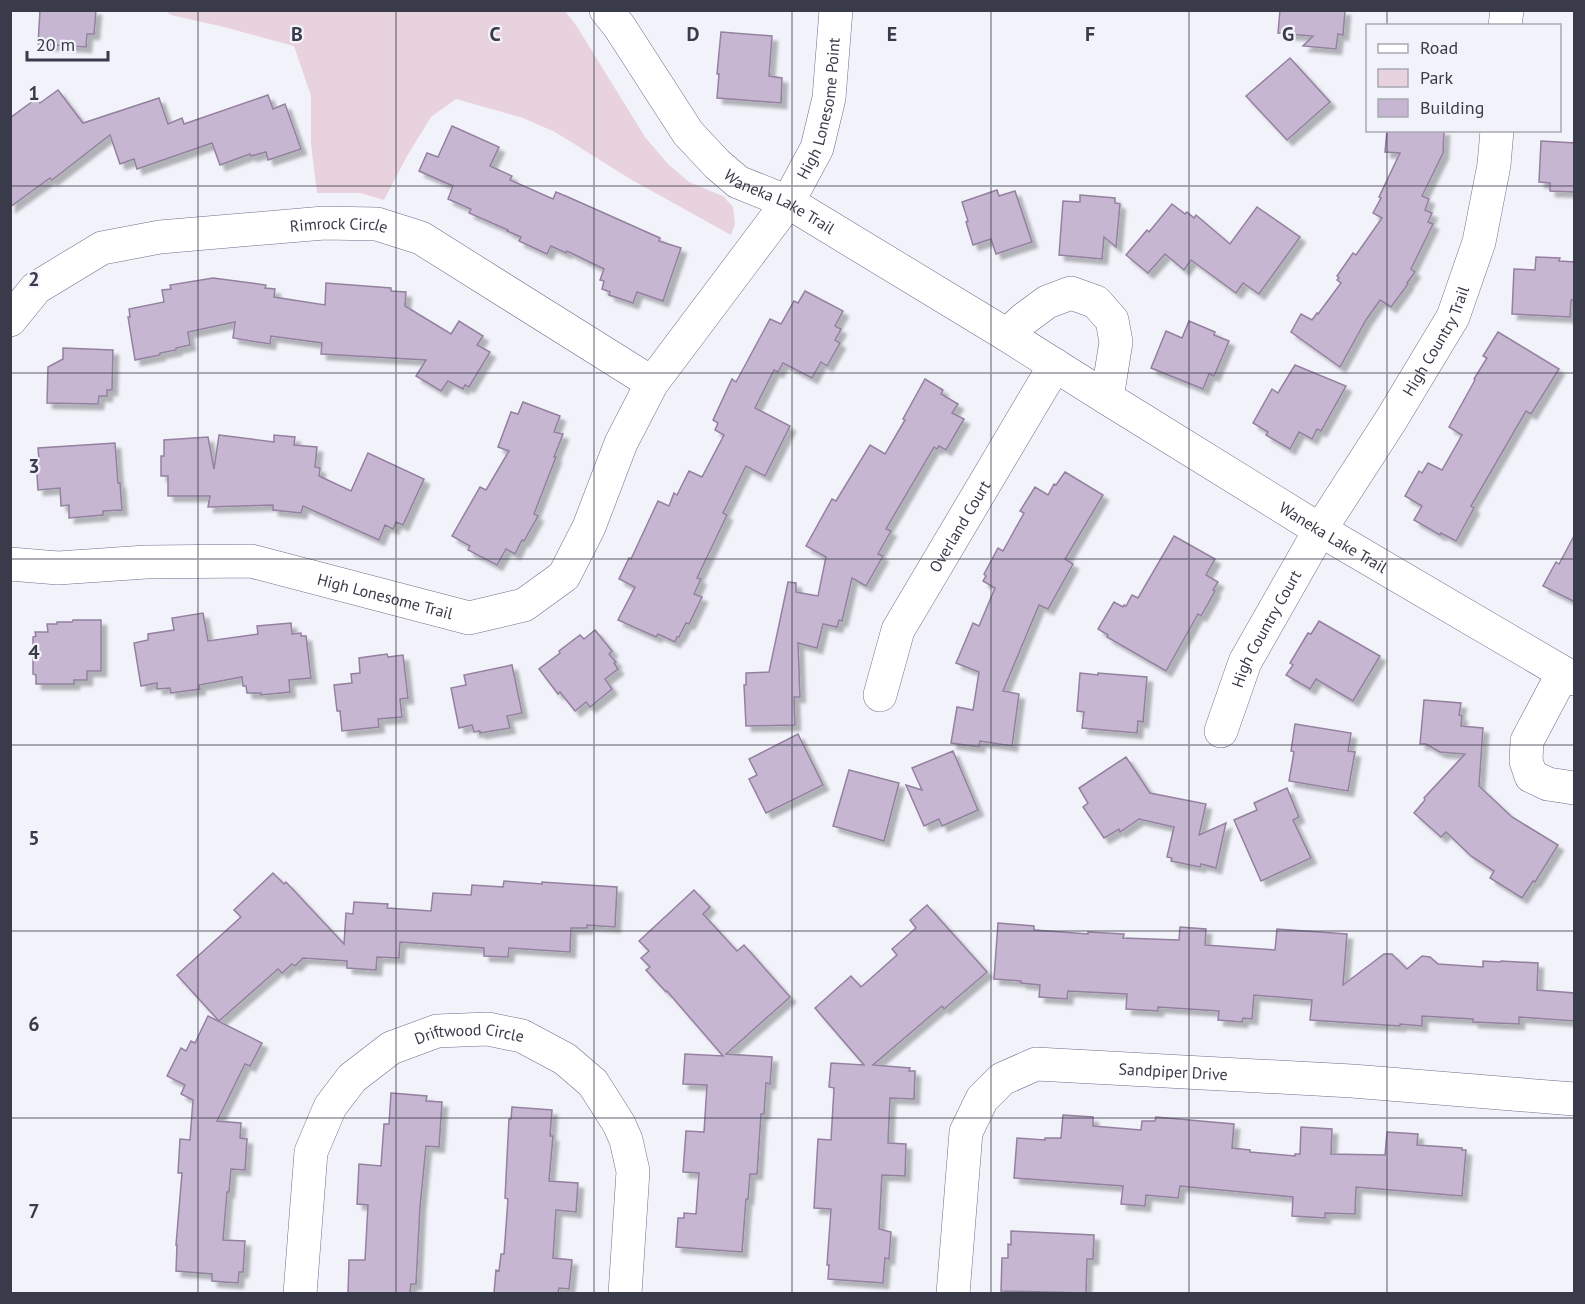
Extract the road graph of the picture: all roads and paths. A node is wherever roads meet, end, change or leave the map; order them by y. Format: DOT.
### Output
graph roads {
  1 [pos="606,10"];
  2 [pos="836,10"];
  3 [pos="1497,132"];
  4 [pos="788,202"];
  5 [pos="10,320"];
  6 [pos="1007,334"];
  7 [pos="1055,365"];
  8 [pos="652,383"];
  9 [pos="1107,398"];
  10 [pos="1320,530"];
  11 [pos="10,564"];
  12 [pos="1569,676"];
  13 [pos="880,695"];
  14 [pos="1221,732"];
  15 [pos="1575,788"];
  16 [pos="1575,1098"];
  17 [pos="300,1293"];
  18 [pos="625,1293"];
  19 [pos="953,1293"];
  1 -- 4 [label="street, Waneka Lake Trail"];
  2 -- 4 [label="street, High Lonesome Point"];
  3 -- 10 [label="street, High Country Trail"];
  4 -- 6 [label="street, Waneka Lake Trail"];
  4 -- 8 [label="street, High Lonesome Trail"];
  5 -- 8 [label="street, Rimrock Circle"];
  6 -- 7 [label="street, Waneka Lake Trail"];
  6 -- 9 [label="street"];
  7 -- 9 [label="street, Waneka Lake Trail"];
  7 -- 13 [label="street, Overland Court"];
  8 -- 11 [label="street, High Lonesome Trail"];
  9 -- 10 [label="street, Waneka Lake Trail"];
  10 -- 12 [label="street, Waneka Lake Trail"];
  10 -- 14 [label="street, High Country Court"];
  12 -- 15 [label="street, Waneka Lake Trail"];
  16 -- 19 [label="street, Sandpiper Drive"];
  17 -- 18 [label="street, Driftwood Circle"];
}
